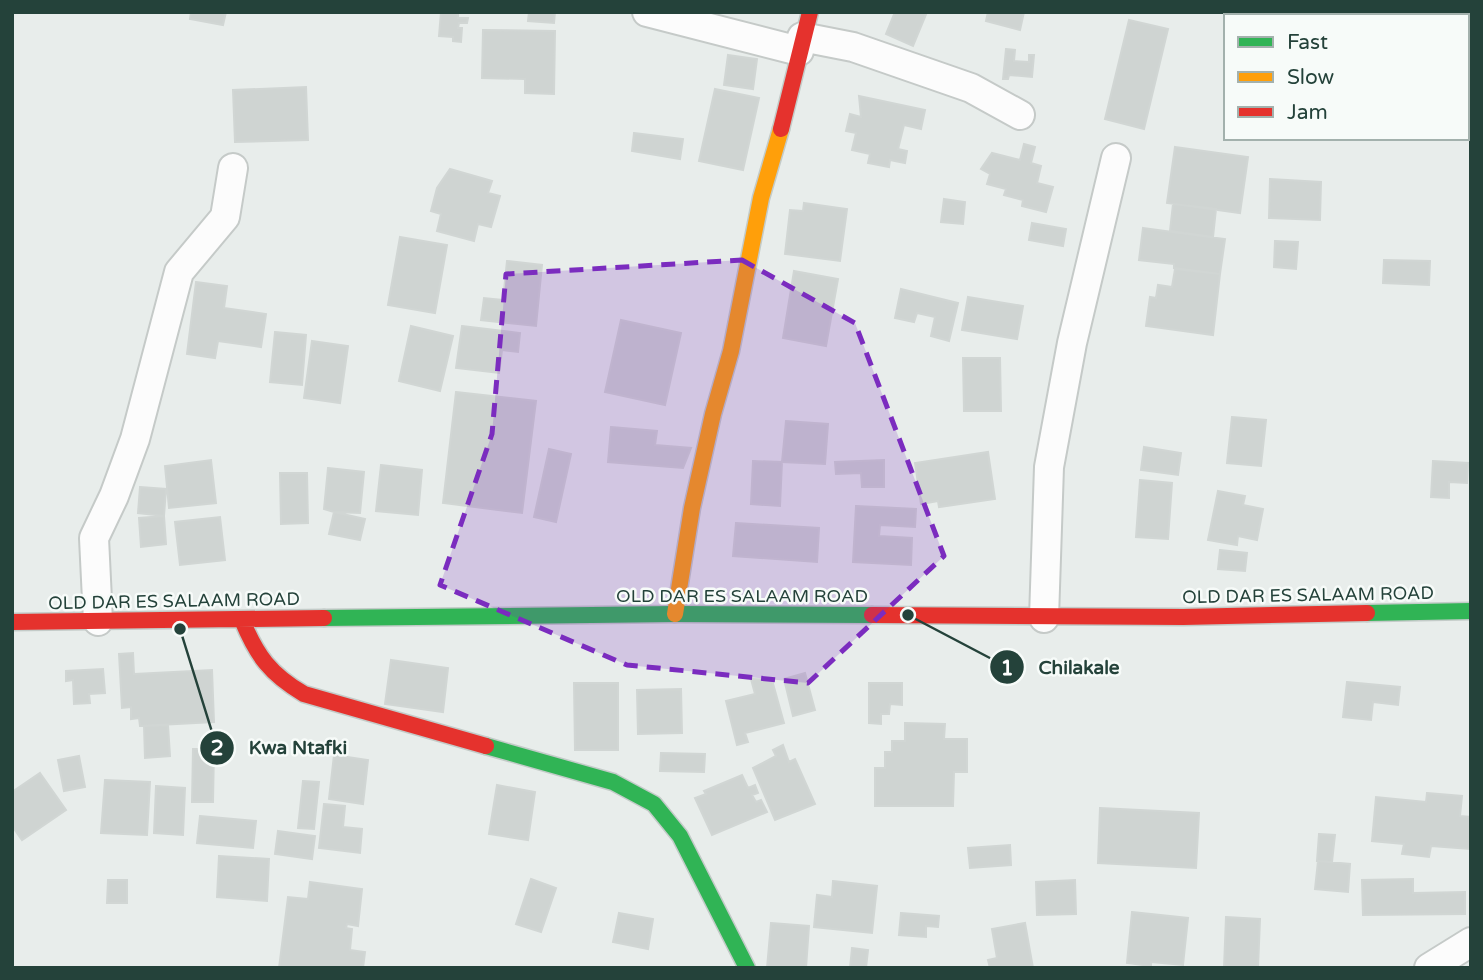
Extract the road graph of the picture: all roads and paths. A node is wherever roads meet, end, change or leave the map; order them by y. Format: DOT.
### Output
graph roads {
  1 [pos="647,12"];
  2 [pos="804,33"];
  3 [pos="1020,115"];
  4 [pos="1116,158"];
  5 [pos="233,168"];
  6 [pos="1471,611"];
  7 [pos="675,614"];
  8 [pos="1044,618"];
  9 [pos="242,620"];
  10 [pos="98,621"];
  11 [pos="12,622"];
  12 [pos="1471,942"];
  13 [pos="747,968"];
  14 [pos="1429,968"];
  1 -- 2 [label="street"];
  2 -- 3 [label="street"];
  2 -- 7 [label="street"];
  4 -- 8 [label="street"];
  5 -- 10 [label="street"];
  6 -- 8 [label="street, OLD DAR ES SALAAM ROAD"];
  7 -- 8 [label="street, OLD DAR ES SALAAM ROAD"];
  7 -- 9 [label="street, OLD DAR ES SALAAM ROAD"];
  9 -- 10 [label="street, OLD DAR ES SALAAM ROAD"];
  9 -- 13 [label="street"];
  10 -- 11 [label="street, OLD DAR ES SALAAM ROAD"];
  12 -- 14 [label="street"];
}
